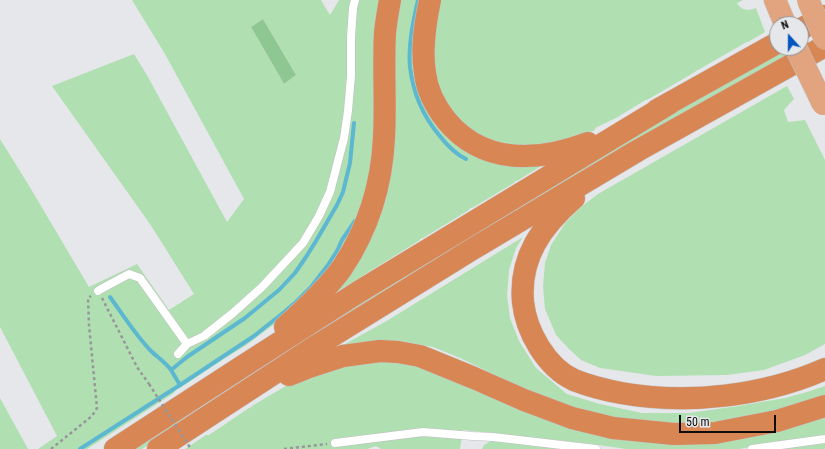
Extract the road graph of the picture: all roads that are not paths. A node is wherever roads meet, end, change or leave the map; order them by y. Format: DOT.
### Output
graph roads {
  1 [pos="355,0"];
  2 [pos="390,0"];
  3 [pos="430,0"];
  4 [pos="775,0"];
  5 [pos="808,0"];
  6 [pos="782,16"];
  7 [pos="825,16"];
  8 [pos="809,25"];
  9 [pos="825,39"];
  10 [pos="825,46"];
  11 [pos="769,47"];
  12 [pos="800,56"];
  13 [pos="670,103"];
  14 [pos="824,107"];
  15 [pos="637,151"];
  16 [pos="98,291"];
  17 [pos="187,344"];
  18 [pos="178,354"];
  19 [pos="243,366"];
  20 [pos="825,369"];
  21 [pos="248,390"];
  22 [pos="825,406"];
  23 [pos="825,439"];
  24 [pos="335,443"];
  25 [pos="115,449"];
  26 [pos="158,449"];
  27 [pos="596,449"];
  28 [pos="752,449"];
  1 -- 17 [label="lane"];
  2 -- 19 [label="highway"];
  3 -- 13 [label="highway"];
  4 -- 6 [label="main road"];
  5 -- 9 [label="main road, bridge"];
  7 -- 8 [label="highway"];
  10 -- 15 [label="highway"];
  11 -- 13 [label="highway"];
  12 -- 14 [label="main road, bridge"];
  13 -- 19 [label="highway"];
  15 -- 20 [label="highway"];
  15 -- 21 [label="highway"];
  16 -- 17 [label="lane"];
  17 -- 18 [label="lane"];
  19 -- 25 [label="highway"];
  21 -- 22 [label="highway"];
  21 -- 26 [label="highway"];
  23 -- 28 [label="lane"];
  24 -- 27 [label="lane"];
}
